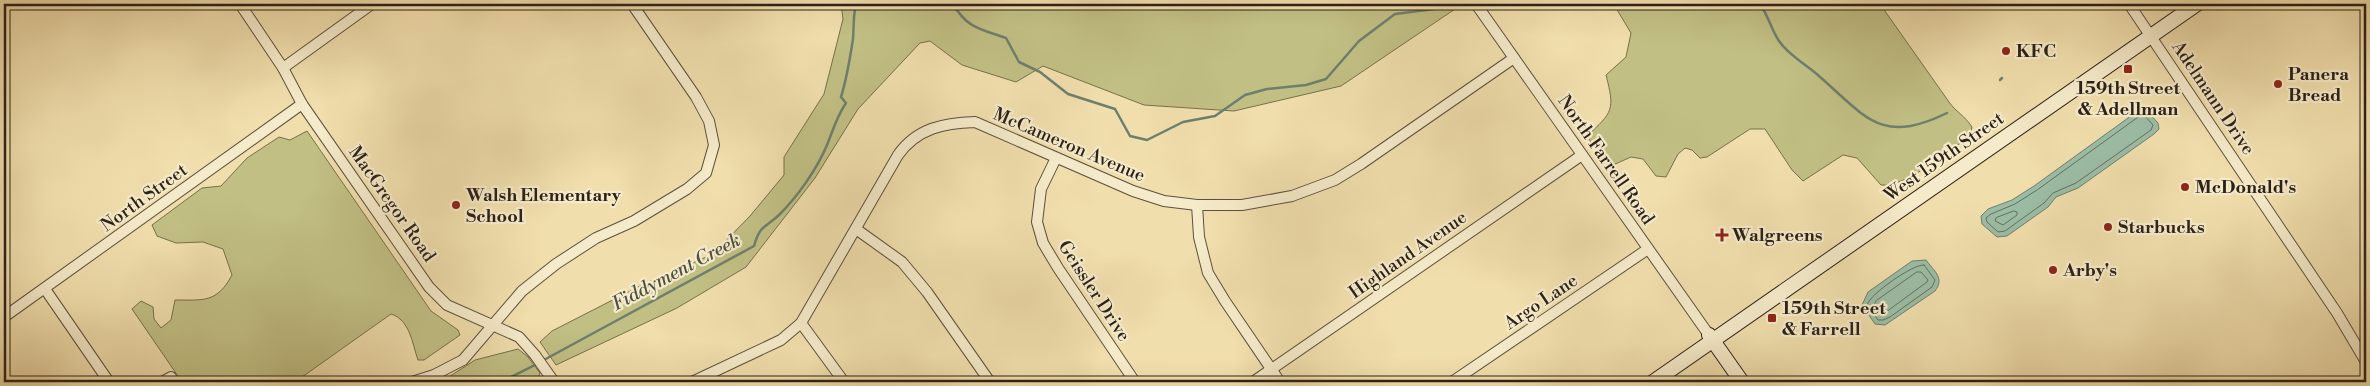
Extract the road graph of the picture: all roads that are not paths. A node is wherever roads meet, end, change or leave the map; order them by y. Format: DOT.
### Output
graph roads {
  1 [pos="240,4"];
  2 [pos="372,4"];
  3 [pos="632,4"];
  4 [pos="1476,4"];
  5 [pos="2129,4"];
  6 [pos="2197,4"];
  7 [pos="2151,36"];
  8 [pos="1514,58"];
  9 [pos="283,68"];
  10 [pos="302,104"];
  11 [pos="1582,155"];
  12 [pos="1056,158"];
  13 [pos="1198,205"];
  14 [pos="856,229"];
  15 [pos="1648,248"];
  16 [pos="45,289"];
  17 [pos="4,317"];
  18 [pos="801,323"];
  19 [pos="494,326"];
  20 [pos="1711,338"];
  21 [pos="2366,362"];
  22 [pos="1271,370"];
  23 [pos="552,378"];
  24 [pos="109,382"];
  25 [pos="412,382"];
  26 [pos="696,382"];
  27 [pos="844,382"];
  28 [pos="990,382"];
  29 [pos="1135,382"];
  30 [pos="1253,382"];
  31 [pos="1280,382"];
  32 [pos="1452,382"];
  33 [pos="1654,382"];
  34 [pos="1742,382"];
  1 -- 9 [label="street, MacGregor Road"];
  2 -- 9 [label="street"];
  3 -- 19 [label="street"];
  4 -- 8 [label="street, North Farrell Road"];
  5 -- 7 [label="street, Adelmann Drive"];
  6 -- 7 [label="main road, West 159th Street"];
  7 -- 20 [label="main road, West 159th Street"];
  7 -- 21 [label="street, Adelmann Drive"];
  8 -- 11 [label="street, North Farrell Road"];
  8 -- 13 [label="street, McCameron Avenue"];
  9 -- 10 [label="street, MacGregor Road"];
  10 -- 16 [label="street, North Street"];
  10 -- 19 [label="street, MacGregor Road"];
  11 -- 15 [label="street, North Farrell Road"];
  11 -- 22 [label="street, Highland Avenue"];
  12 -- 13 [label="street, McCameron Avenue"];
  12 -- 14 [label="street, McCameron Avenue"];
  12 -- 29 [label="street, Geissler Drive"];
  13 -- 22 [label="street"];
  14 -- 18 [label="street, McCameron Avenue"];
  14 -- 28 [label="street"];
  15 -- 20 [label="street, North Farrell Road"];
  15 -- 32 [label="street, Argo Lane"];
  16 -- 17 [label="street, North Street"];
  16 -- 24 [label="street"];
  18 -- 26 [label="street, McCameron Avenue"];
  18 -- 27 [label="street"];
  19 -- 23 [label="street, MacGregor Road"];
  19 -- 25 [label="street"];
  20 -- 33 [label="main road, West 159th Street"];
  20 -- 34 [label="main road"];
  22 -- 30 [label="street, Highland Avenue"];
  22 -- 31 [label="street"];
}
